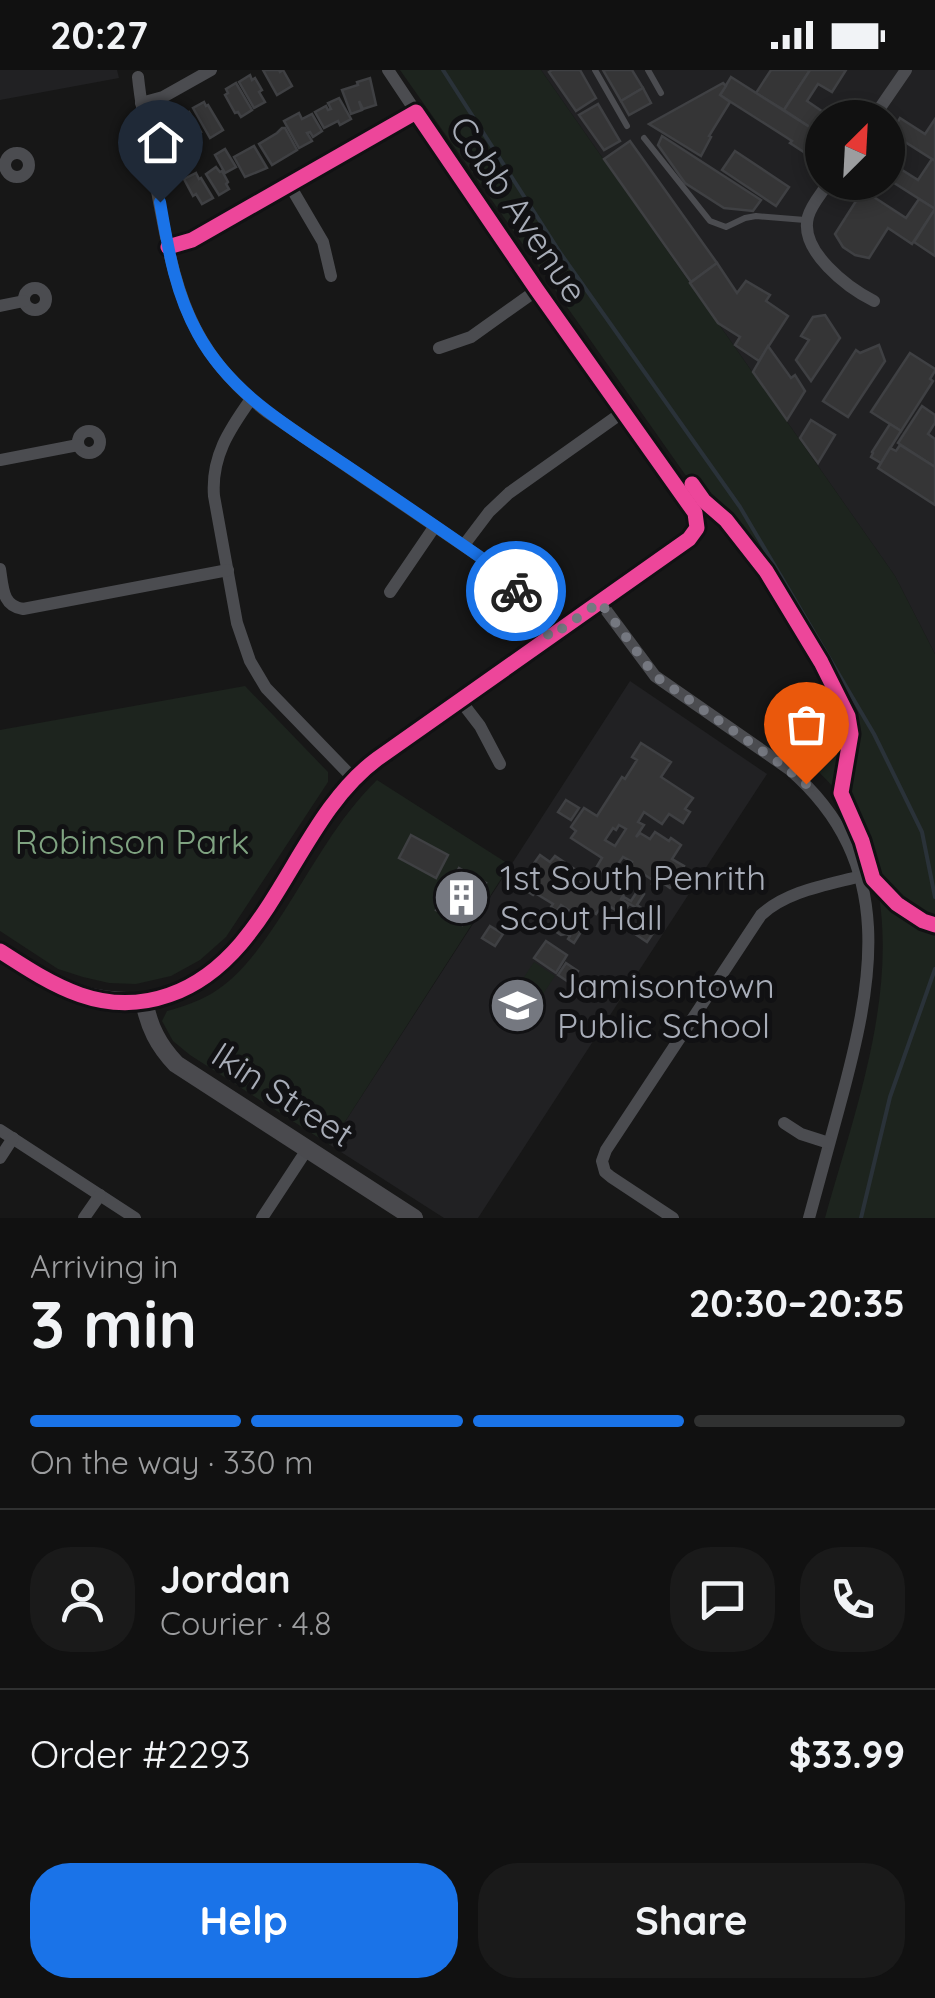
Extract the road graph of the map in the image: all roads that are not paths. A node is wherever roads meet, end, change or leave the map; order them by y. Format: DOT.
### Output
graph roads {
  1 [pos="211,70"];
  2 [pos="388,70"];
  3 [pos="595,70"];
  4 [pos="648,70"];
  5 [pos="906,70"];
  6 [pos="138,77"];
  7 [pos="661,93"];
  8 [pos="885,100"];
  9 [pos="141,103"];
  10 [pos="416,112"];
  11 [pos="628,126"];
  12 [pos="644,138"];
  13 [pos="290,184"];
  14 [pos="819,200"];
  15 [pos="807,220"];
  16 [pos="168,247"];
  17 [pos="331,276"];
  18 [pos="537,290"];
  19 [pos="24,301"];
  20 [pos="874,301"];
  21 [pos="0,306"];
  22 [pos="439,348"];
  23 [pos="251,399"];
  24 [pos="623,412"];
  25 [pos="78,445"];
  26 [pos="0,460"];
  27 [pos="435,526"];
  28 [pos="464,545"];
  29 [pos="0,569"];
  30 [pos="228,570"];
  31 [pos="390,592"];
  32 [pos="600,602"];
  33 [pos="550,637"];
  34 [pos="460,700"];
  35 [pos="500,764"];
  36 [pos="354,778"];
  37 [pos="861,876"];
  38 [pos="0,951"];
  39 [pos="144,1002"];
  40 [pos="784,1123"];
  41 [pos="0,1130"];
  42 [pos="13,1138"];
  43 [pos="829,1144"];
  44 [pos="308,1148"];
  45 [pos="0,1158"];
  46 [pos="100,1195"];
  47 [pos="84,1218"];
  48 [pos="135,1218"];
  49 [pos="262,1218"];
  50 [pos="414,1218"];
  51 [pos="673,1218"];
  52 [pos="809,1218"];
  1 -- 9 [label="street"];
  2 -- 10 [label="street"];
  3 -- 11 [label="lane"];
  4 -- 7 [label="lane"];
  5 -- 8 [label="street"];
  6 -- 9 [label="street"];
  9 -- 16 [label="street"];
  10 -- 13 [label="street, Cobb Avenue"];
  10 -- 18 [label="street, Cobb Avenue"];
  12 -- 15 [label="lane"];
  13 -- 16 [label="street, Cobb Avenue"];
  13 -- 17 [label="street"];
  14 -- 15 [label="street"];
  15 -- 20 [label="street"];
  16 -- 23 [label="street"];
  18 -- 22 [label="street"];
  18 -- 24 [label="street, Cobb Avenue"];
  19 -- 21 [label="street"];
  23 -- 27 [label="street"];
  23 -- 30 [label="street"];
  24 -- 28 [label="street"];
  24 -- 32 [label="street, Cobb Avenue"];
  25 -- 26 [label="street"];
  27 -- 28 [label="street"];
  27 -- 31 [label="street"];
  28 -- 33 [label="street"];
  29 -- 30 [label="street"];
  30 -- 36 [label="street"];
  32 -- 33 [label="street"];
  32 -- 37 [label="street"];
  33 -- 34 [label="street"];
  34 -- 35 [label="street"];
  34 -- 36 [label="street"];
  36 -- 39 [label="street"];
  37 -- 43 [label="street"];
  37 -- 51 [label="street"];
  38 -- 39 [label="street"];
  39 -- 44 [label="street, Ikin Street"];
  40 -- 43 [label="street"];
  41 -- 42 [label="street"];
  42 -- 45 [label="street"];
  42 -- 46 [label="street"];
  43 -- 52 [label="street"];
  44 -- 49 [label="street"];
  44 -- 50 [label="street, Ikin Street"];
  46 -- 47 [label="street"];
  46 -- 48 [label="street"];
}
